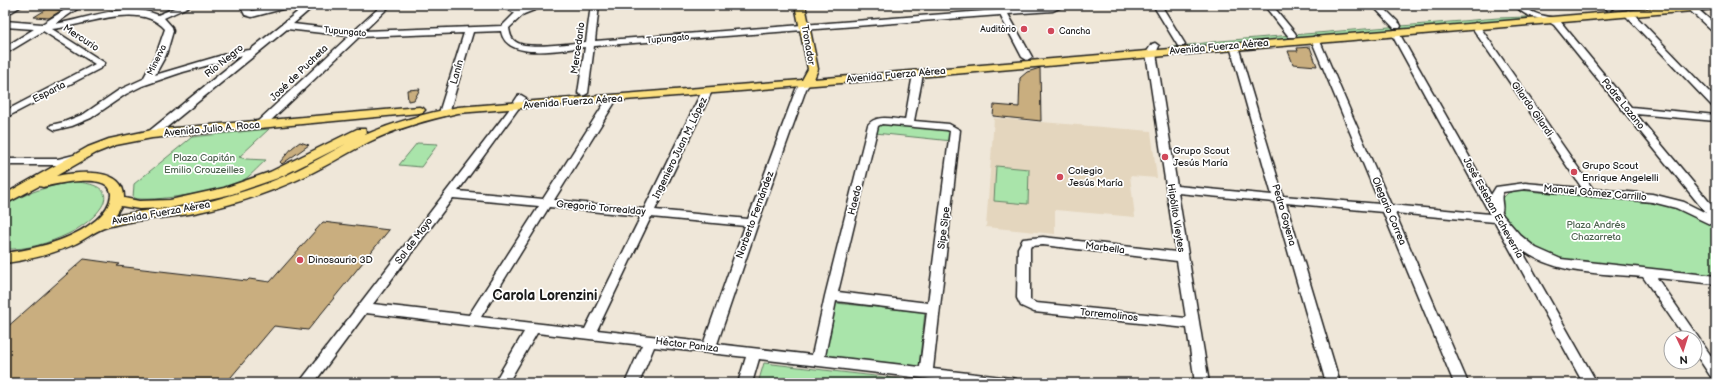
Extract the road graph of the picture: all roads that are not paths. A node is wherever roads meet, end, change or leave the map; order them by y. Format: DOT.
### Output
graph roads {
  1 [pos="19,5"];
  2 [pos="79,5"];
  3 [pos="188,5"];
  4 [pos="244,5"];
  5 [pos="287,5"];
  6 [pos="311,5"];
  7 [pos="387,5"];
  8 [pos="502,5"];
  9 [pos="543,5"];
  10 [pos="595,5"];
  11 [pos="800,5"];
  12 [pos="1062,5"];
  13 [pos="1157,5"];
  14 [pos="1268,5"];
  15 [pos="1376,5"];
  16 [pos="1519,5"];
  17 [pos="1649,5"];
  18 [pos="1690,6"];
  19 [pos="1716,6"];
  20 [pos="1607,7"];
  21 [pos="1000,9"];
  22 [pos="521,12"];
  23 [pos="5,13"];
  24 [pos="1628,13"];
  25 [pos="1532,15"];
  26 [pos="158,18"];
  27 [pos="1551,19"];
  28 [pos="5,24"];
  29 [pos="285,26"];
  30 [pos="1475,26"];
  31 [pos="43,27"];
  32 [pos="506,28"];
  33 [pos="805,28"];
  34 [pos="1396,29"];
  35 [pos="1716,30"];
  36 [pos="469,31"];
  37 [pos="357,34"];
  38 [pos="1292,35"];
  39 [pos="1315,39"];
  40 [pos="1181,44"];
  41 [pos="590,45"];
  42 [pos="1234,46"];
  43 [pos="1153,50"];
  44 [pos="5,51"];
  45 [pos="252,53"];
  46 [pos="1027,57"];
  47 [pos="94,70"];
  48 [pos="918,74"];
  49 [pos="808,79"];
  50 [pos="147,81"];
  51 [pos="707,91"];
  52 [pos="583,93"];
  53 [pos="612,99"];
  54 [pos="519,102"];
  55 [pos="1716,105"];
  56 [pos="446,109"];
  57 [pos="419,110"];
  58 [pos="1628,110"];
  59 [pos="5,115"];
  60 [pos="1716,118"];
  61 [pos="909,123"];
  62 [pos="261,124"];
  63 [pos="54,127"];
  64 [pos="152,134"];
  65 [pos="5,162"];
  66 [pos="51,168"];
  67 [pos="1172,189"];
  68 [pos="17,192"];
  69 [pos="1590,192"];
  70 [pos="450,194"];
  71 [pos="1279,199"];
  72 [pos="5,200"];
  73 [pos="117,201"];
  74 [pos="546,203"];
  75 [pos="1388,209"];
  76 [pos="648,213"];
  77 [pos="1716,218"];
  78 [pos="1499,219"];
  79 [pos="752,223"];
  80 [pos="1716,223"];
  81 [pos="95,226"];
  82 [pos="1182,257"];
  83 [pos="5,258"];
  84 [pos="1648,274"];
  85 [pos="1716,280"];
  86 [pos="831,296"];
  87 [pos="1026,303"];
  88 [pos="363,308"];
  89 [pos="934,308"];
  90 [pos="472,321"];
  91 [pos="1193,324"];
  92 [pos="533,328"];
  93 [pos="1686,330"];
  94 [pos="589,334"];
  95 [pos="650,341"];
  96 [pos="709,348"];
  97 [pos="754,353"];
  98 [pos="1703,354"];
  99 [pos="817,361"];
  100 [pos="926,373"];
  101 [pos="1716,373"];
  102 [pos="979,381"];
  103 [pos="306,383"];
  104 [pos="501,383"];
  105 [pos="632,383"];
  106 [pos="745,383"];
  107 [pos="1011,383"];
  108 [pos="1202,383"];
  109 [pos="1333,383"];
  110 [pos="1461,383"];
  111 [pos="1590,383"];
  1 -- 23 [label="street"];
  2 -- 31 [label="street"];
  3 -- 26 [label="street"];
  4 -- 5 [label="street"];
  6 -- 29 [label="street, Río Negro"];
  7 -- 37 [label="street, José de Pucheta"];
  8 -- 22 [label="street"];
  9 -- 22 [label="street"];
  10 -- 41 [label="street, Mercedario"];
  11 -- 33 [label="main road, Tronador"];
  12 -- 21 [label="street, Tupungato"];
  13 -- 40 [label="street"];
  14 -- 38 [label="street"];
  15 -- 34 [label="street, José Esteban Echeverría"];
  16 -- 25 [label="street"];
  17 -- 20 [label="main road, Avenida Fuerza Aérea"];
  18 -- 19 [label="main road, Avenida Fuerza Aérea"];
  18 -- 24 [label="main road, Avenida Fuerza Aérea"];
  18 -- 35 [label="street"];
  20 -- 25 [label="main road, Avenida Fuerza Aérea"];
  21 -- 33 [label="street, Tupungato"];
  21 -- 46 [label="street"];
  22 -- 32 [label="street"];
  24 -- 27 [label="main road, Avenida Fuerza Aérea"];
  24 -- 55 [label="street"];
  25 -- 27 [label="street"];
  25 -- 34 [label="main road, Avenida Fuerza Aérea"];
  26 -- 31 [label="street"];
  26 -- 50 [label="street, Minerva"];
  27 -- 30 [label="main road, Avenida Fuerza Aérea"];
  27 -- 58 [label="street, Padre Lozano"];
  28 -- 31 [label="street"];
  29 -- 37 [label="street, Tupungato"];
  29 -- 45 [label="street, Río Negro"];
  30 -- 34 [label="main road, Avenida Fuerza Aérea"];
  30 -- 69 [label="street, Gilardo Gilardi"];
  31 -- 44 [label="street"];
  31 -- 47 [label="street, Mercurio"];
  32 -- 36 [label="street, Tupungato"];
  32 -- 41 [label="street, Tupungato"];
  33 -- 41 [label="street, Tupungato"];
  33 -- 49 [label="main road, Tronador"];
  34 -- 38 [label="main road, Avenida Fuerza Aérea"];
  34 -- 39 [label="main road, Avenida Fuerza Aérea"];
  34 -- 78 [label="street, José Esteban Echeverría"];
  36 -- 37 [label="street, Tupungato"];
  36 -- 56 [label="street, Lanín"];
  37 -- 62 [label="street, José de Pucheta"];
  38 -- 40 [label="main road, Avenida Fuerza Aérea"];
  39 -- 42 [label="main road, Avenida Fuerza Aérea"];
  39 -- 75 [label="street, Olegario Correa"];
  40 -- 43 [label="main road, Avenida Fuerza Aérea"];
  41 -- 52 [label="street, Mercedario"];
  42 -- 43 [label="main road, Avenida Fuerza Aérea"];
  42 -- 71 [label="street, Pedro Goyena"];
  43 -- 46 [label="main road, Avenida Fuerza Aérea"];
  43 -- 48 [label="main road, Avenida Fuerza Aérea"];
  43 -- 67 [label="street, Hipólito Vieytes"];
  45 -- 50 [label="street, Minerva"];
  45 -- 64 [label="street, Río Negro"];
  46 -- 49 [label="main road, Avenida Fuerza Aérea"];
  47 -- 59 [label="street, Esparta"];
  48 -- 49 [label="main road, Avenida Fuerza Aérea"];
  48 -- 61 [label="street"];
  49 -- 51 [label="main road, Avenida Fuerza Aérea"];
  49 -- 52 [label="main road, Avenida Fuerza Aérea"];
  49 -- 79 [label="street, Norberto Fernández"];
  50 -- 63 [label="street, Minerva"];
  51 -- 53 [label="main road, Avenida Fuerza Aérea"];
  51 -- 76 [label="street, Ingeniero Juan M. López"];
  52 -- 54 [label="main road, Avenida Fuerza Aérea"];
  53 -- 54 [label="main road, Avenida Fuerza Aérea"];
  53 -- 74 [label="street"];
  54 -- 56 [label="main road, Avenida Fuerza Aérea"];
  54 -- 70 [label="street, Sol de Mayo"];
  56 -- 57 [label="main road, Avenida Fuerza Aérea"];
  56 -- 81 [label="main road, Avenida Fuerza Aérea"];
  57 -- 62 [label="main road, Avenida Julio A. Roca"];
  57 -- 73 [label="main road, Avenida Fuerza Aérea"];
  58 -- 60 [label="street"];
  58 -- 77 [label="street, Padre Lozano"];
  61 -- 86 [label="street, Haedo"];
  61 -- 89 [label="street, Sipe Sipe"];
  62 -- 64 [label="main road, Avenida Julio A. Roca"];
  64 -- 66 [label="main road, Avenida Julio A. Roca"];
  65 -- 66 [label="street"];
  66 -- 68 [label="main road, Avenida Julio A. Roca"];
  67 -- 71 [label="street"];
  67 -- 82 [label="street, Hipólito Vieytes"];
  68 -- 72 [label="main road, Avenida Julio A. Roca"];
  68 -- 73 [label="main road, Avenida Julio A. Roca"];
  69 -- 78 [label="street, Manuel Gómez Carrillo"];
  69 -- 80 [label="street, Manuel Gómez Carrillo"];
  70 -- 74 [label="street, Gregorio Torrealday"];
  70 -- 88 [label="street, Sol de Mayo"];
  71 -- 75 [label="street"];
  71 -- 109 [label="street, Pedro Goyena"];
  73 -- 81 [label="main road"];
  74 -- 76 [label="street, Gregorio Torrealday"];
  74 -- 90 [label="street"];
  75 -- 78 [label="street"];
  75 -- 110 [label="street, Olegario Correa"];
  76 -- 79 [label="street, Gregorio Torrealday"];
  76 -- 94 [label="street, Ingeniero Juan M. López"];
  78 -- 84 [label="street"];
  78 -- 111 [label="street, José Esteban Echeverría"];
  79 -- 96 [label="street, Norberto Fernández"];
  81 -- 83 [label="main road"];
  82 -- 87 [label="street, Marbella"];
  82 -- 91 [label="street, Hipólito Vieytes"];
  84 -- 85 [label="street"];
  84 -- 93 [label="street"];
  86 -- 89 [label="street"];
  86 -- 99 [label="street, Haedo"];
  87 -- 91 [label="street, Torremolinos"];
  88 -- 90 [label="street, Héctor Paniza"];
  88 -- 103 [label="street, Sol de Mayo"];
  89 -- 100 [label="street, Sipe Sipe"];
  90 -- 92 [label="street, Héctor Paniza"];
  91 -- 108 [label="street, Hipólito Vieytes"];
  92 -- 94 [label="street, Héctor Paniza"];
  92 -- 104 [label="street"];
  94 -- 95 [label="street, Héctor Paniza"];
  95 -- 96 [label="street, Héctor Paniza"];
  95 -- 105 [label="street"];
  96 -- 97 [label="street, Héctor Paniza"];
  97 -- 99 [label="street, Héctor Paniza"];
  97 -- 106 [label="street"];
  98 -- 101 [label="street"];
  99 -- 100 [label="street, Héctor Paniza"];
  100 -- 102 [label="street, Héctor Paniza"];
  102 -- 107 [label="street, Héctor Paniza"];
}
